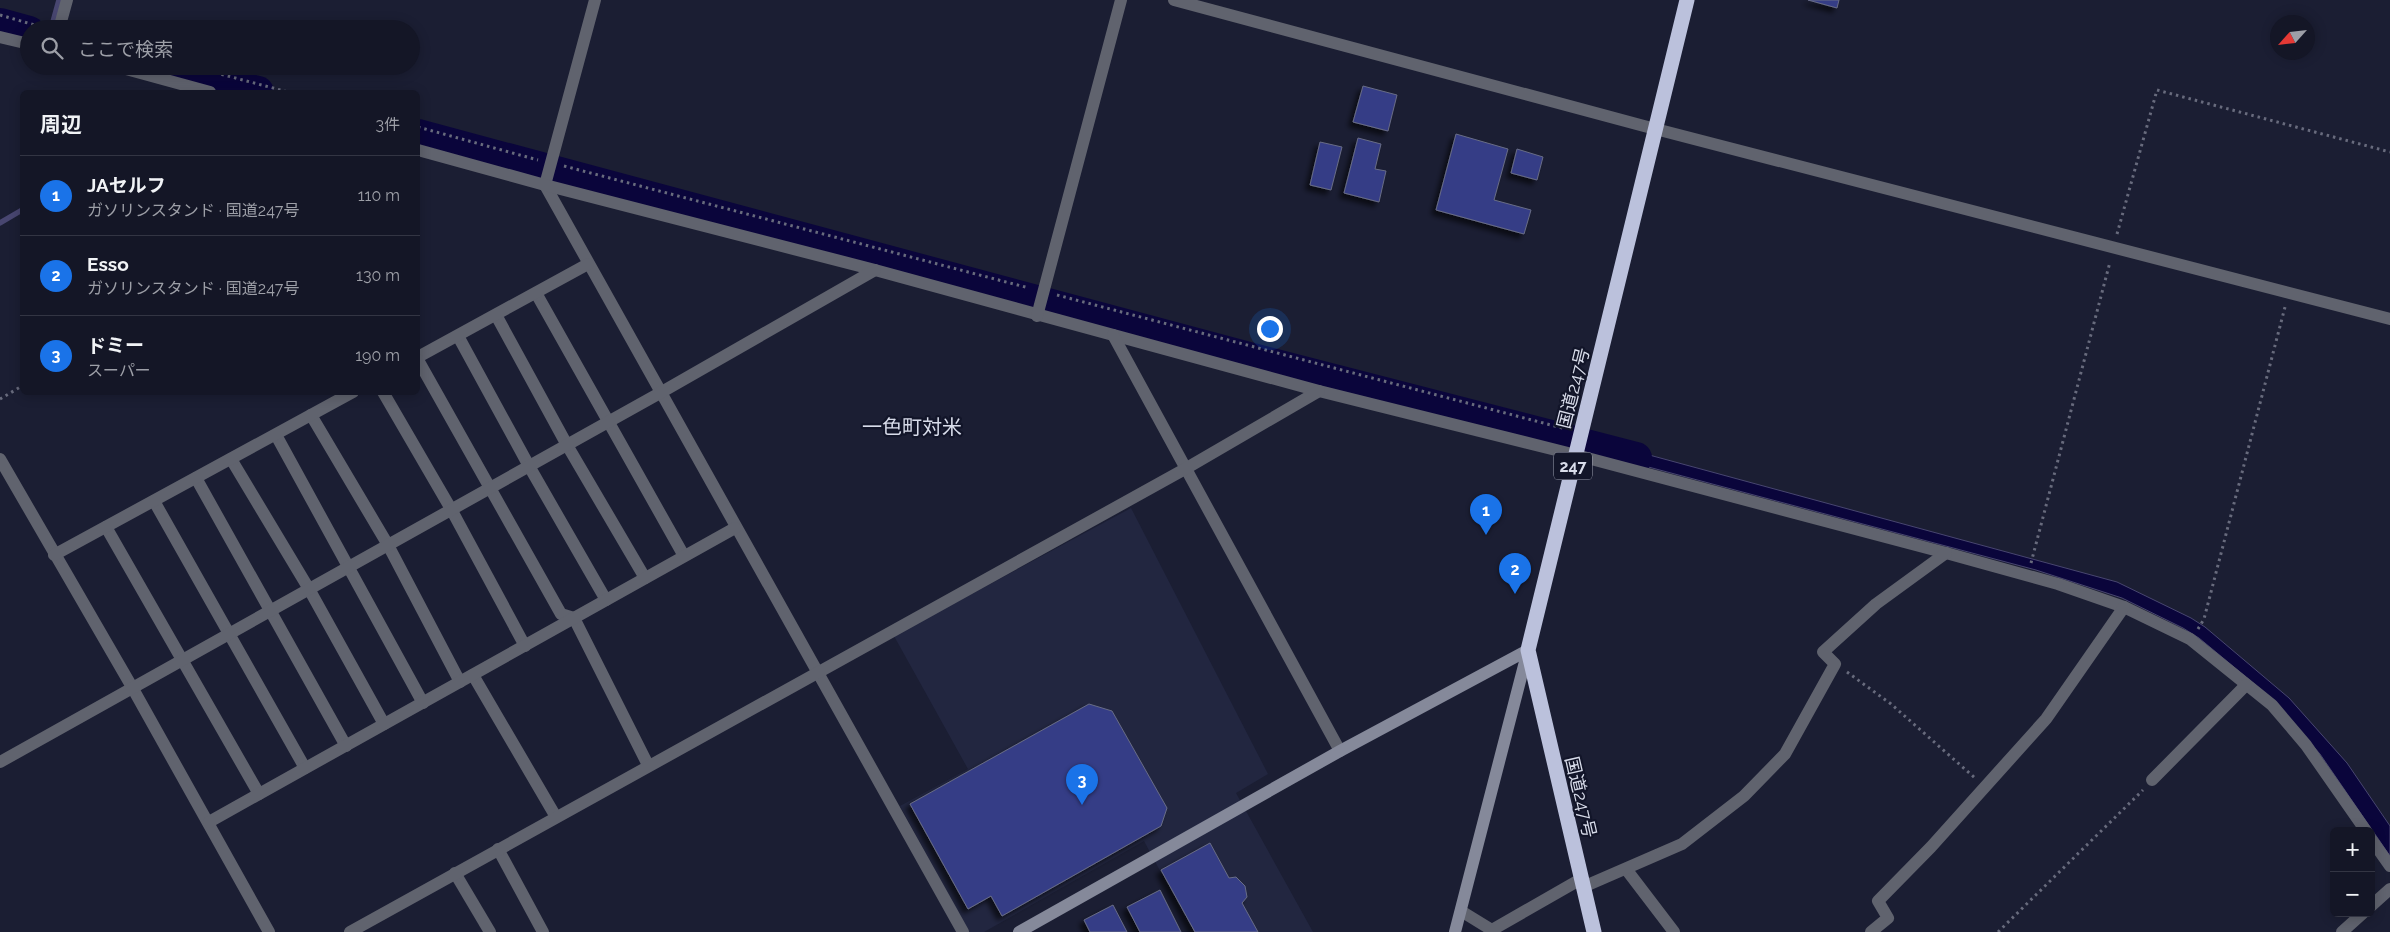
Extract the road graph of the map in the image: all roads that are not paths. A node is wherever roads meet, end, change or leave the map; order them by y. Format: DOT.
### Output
graph roads {
  1 [pos="67,0"];
  2 [pos="595,0"];
  3 [pos="1121,0"];
  4 [pos="1174,0"];
  5 [pos="1687,0"];
  6 [pos="61,20"];
  7 [pos="1,38"];
  8 [pos="20,42"];
  9 [pos="148,75"];
  10 [pos="203,90"];
  11 [pos="1655,129"];
  12 [pos="420,151"];
  13 [pos="545,185"];
  14 [pos="588,264"];
  15 [pos="874,270"];
  16 [pos="536,293"];
  17 [pos="496,315"];
  18 [pos="1037,316"];
  19 [pos="2390,319"];
  20 [pos="1113,335"];
  21 [pos="458,336"];
  22 [pos="420,358"];
  23 [pos="420,363"];
  24 [pos="1319,391"];
  25 [pos="660,393"];
  26 [pos="348,395"];
  27 [pos="385,395"];
  28 [pos="311,415"];
  29 [pos="608,421"];
  30 [pos="276,434"];
  31 [pos="567,445"];
  32 [pos="1576,456"];
  33 [pos="0,459"];
  34 [pos="231,459"];
  35 [pos="528,466"];
  36 [pos="1185,470"];
  37 [pos="196,478"];
  38 [pos="491,487"];
  39 [pos="154,501"];
  40 [pos="451,509"];
  41 [pos="106,527"];
  42 [pos="735,528"];
  43 [pos="388,545"];
  44 [pos="1946,553"];
  45 [pos="54,555"];
  46 [pos="684,556"];
  47 [pos="349,566"];
  48 [pos="645,578"];
  49 [pos="309,589"];
  50 [pos="606,600"];
  51 [pos="2124,607"];
  52 [pos="269,611"];
  53 [pos="574,618"];
  54 [pos="230,633"];
  55 [pos="525,646"];
  56 [pos="1528,650"];
  57 [pos="183,659"];
  58 [pos="817,672"];
  59 [pos="473,675"];
  60 [pos="460,682"];
  61 [pos="2246,685"];
  62 [pos="132,687"];
  63 [pos="422,703"];
  64 [pos="384,724"];
  65 [pos="346,746"];
  66 [pos="1340,751"];
  67 [pos="0,762"];
  68 [pos="648,765"];
  69 [pos="305,768"];
  70 [pos="2152,780"];
  71 [pos="259,794"];
  72 [pos="556,817"];
  73 [pos="209,822"];
  74 [pos="2363,827"];
  75 [pos="2375,845"];
  76 [pos="498,849"];
  77 [pos="2390,866"];
  78 [pos="1626,869"];
  79 [pos="456,873"];
  80 [pos="1582,883"];
  81 [pos="2390,890"];
  82 [pos="2375,903"];
  83 [pos="1461,911"];
  84 [pos="2359,917"];
  85 [pos="269,932"];
  86 [pos="350,932"];
  87 [pos="490,932"];
  88 [pos="543,932"];
  89 [pos="964,932"];
  90 [pos="1019,932"];
  91 [pos="1455,932"];
  92 [pos="1594,932"];
  93 [pos="1674,932"];
  94 [pos="1871,932"];
  95 [pos="2342,932"];
  1 -- 6 [label="street"];
  2 -- 13 [label="street"];
  3 -- 18 [label="street"];
  4 -- 11 [label="street"];
  5 -- 11 [label="highway, 国道247号 / 247"];
  7 -- 8 [label="street"];
  9 -- 10 [label="street"];
  11 -- 19 [label="street"];
  11 -- 32 [label="highway, 国道247号 / 247"];
  12 -- 13 [label="street"];
  13 -- 14 [label="street"];
  13 -- 15 [label="street"];
  14 -- 16 [label="street"];
  14 -- 25 [label="street"];
  15 -- 18 [label="street"];
  15 -- 25 [label="street"];
  16 -- 17 [label="street"];
  16 -- 29 [label="street"];
  17 -- 21 [label="street"];
  17 -- 31 [label="street"];
  18 -- 20 [label="street"];
  20 -- 24 [label="street"];
  20 -- 36 [label="street"];
  21 -- 22 [label="street"];
  21 -- 35 [label="street"];
  23 -- 38 [label="street"];
  24 -- 32 [label="street"];
  24 -- 36 [label="street"];
  25 -- 29 [label="street"];
  25 -- 42 [label="street"];
  26 -- 28 [label="street"];
  27 -- 40 [label="street"];
  28 -- 30 [label="street"];
  28 -- 43 [label="street"];
  29 -- 31 [label="street"];
  29 -- 46 [label="street"];
  30 -- 34 [label="street"];
  30 -- 47 [label="street"];
  31 -- 35 [label="street"];
  31 -- 48 [label="street"];
  32 -- 44 [label="street"];
  32 -- 56 [label="highway, 国道247号 / 247"];
  33 -- 45 [label="street"];
  34 -- 37 [label="street"];
  34 -- 49 [label="street"];
  35 -- 38 [label="street"];
  35 -- 50 [label="street"];
  36 -- 58 [label="street"];
  36 -- 66 [label="street"];
  37 -- 39 [label="street"];
  37 -- 52 [label="street"];
  38 -- 40 [label="street"];
  38 -- 53 [label="street"];
  39 -- 41 [label="street"];
  39 -- 54 [label="street"];
  40 -- 43 [label="street"];
  40 -- 55 [label="street"];
  41 -- 45 [label="street"];
  41 -- 57 [label="street"];
  42 -- 46 [label="street"];
  42 -- 58 [label="street"];
  43 -- 47 [label="street"];
  43 -- 60 [label="street"];
  44 -- 51 [label="street"];
  44 -- 78 [label="street"];
  45 -- 62 [label="street"];
  46 -- 48 [label="street"];
  47 -- 49 [label="street"];
  47 -- 63 [label="street"];
  48 -- 50 [label="street"];
  49 -- 52 [label="street"];
  49 -- 64 [label="street"];
  50 -- 53 [label="street"];
  51 -- 61 [label="street"];
  51 -- 94 [label="street"];
  52 -- 54 [label="street"];
  52 -- 65 [label="street"];
  53 -- 55 [label="street"];
  53 -- 68 [label="street"];
  54 -- 57 [label="street"];
  54 -- 69 [label="street"];
  55 -- 59 [label="street"];
  56 -- 66 [label="street"];
  56 -- 80 [label="highway, 国道247号 / 247"];
  56 -- 83 [label="street"];
  57 -- 62 [label="street"];
  57 -- 71 [label="street"];
  58 -- 68 [label="street"];
  58 -- 89 [label="street"];
  59 -- 60 [label="street"];
  59 -- 72 [label="street"];
  60 -- 63 [label="street"];
  61 -- 70 [label="street"];
  61 -- 74 [label="street"];
  62 -- 67 [label="street"];
  62 -- 73 [label="street"];
  63 -- 64 [label="street"];
  64 -- 65 [label="street"];
  65 -- 69 [label="street"];
  66 -- 90 [label="street"];
  68 -- 72 [label="street"];
  69 -- 71 [label="street"];
  71 -- 73 [label="street"];
  72 -- 76 [label="street"];
  73 -- 85 [label="street"];
  75 -- 77 [label="street"];
  76 -- 79 [label="street"];
  76 -- 88 [label="street"];
  78 -- 80 [label="street"];
  78 -- 93 [label="street"];
  79 -- 86 [label="street"];
  79 -- 87 [label="street"];
  80 -- 83 [label="street"];
  80 -- 92 [label="highway, 国道247号 / 247"];
  81 -- 82 [label="street"];
  83 -- 91 [label="street"];
  84 -- 95 [label="street"];
}
